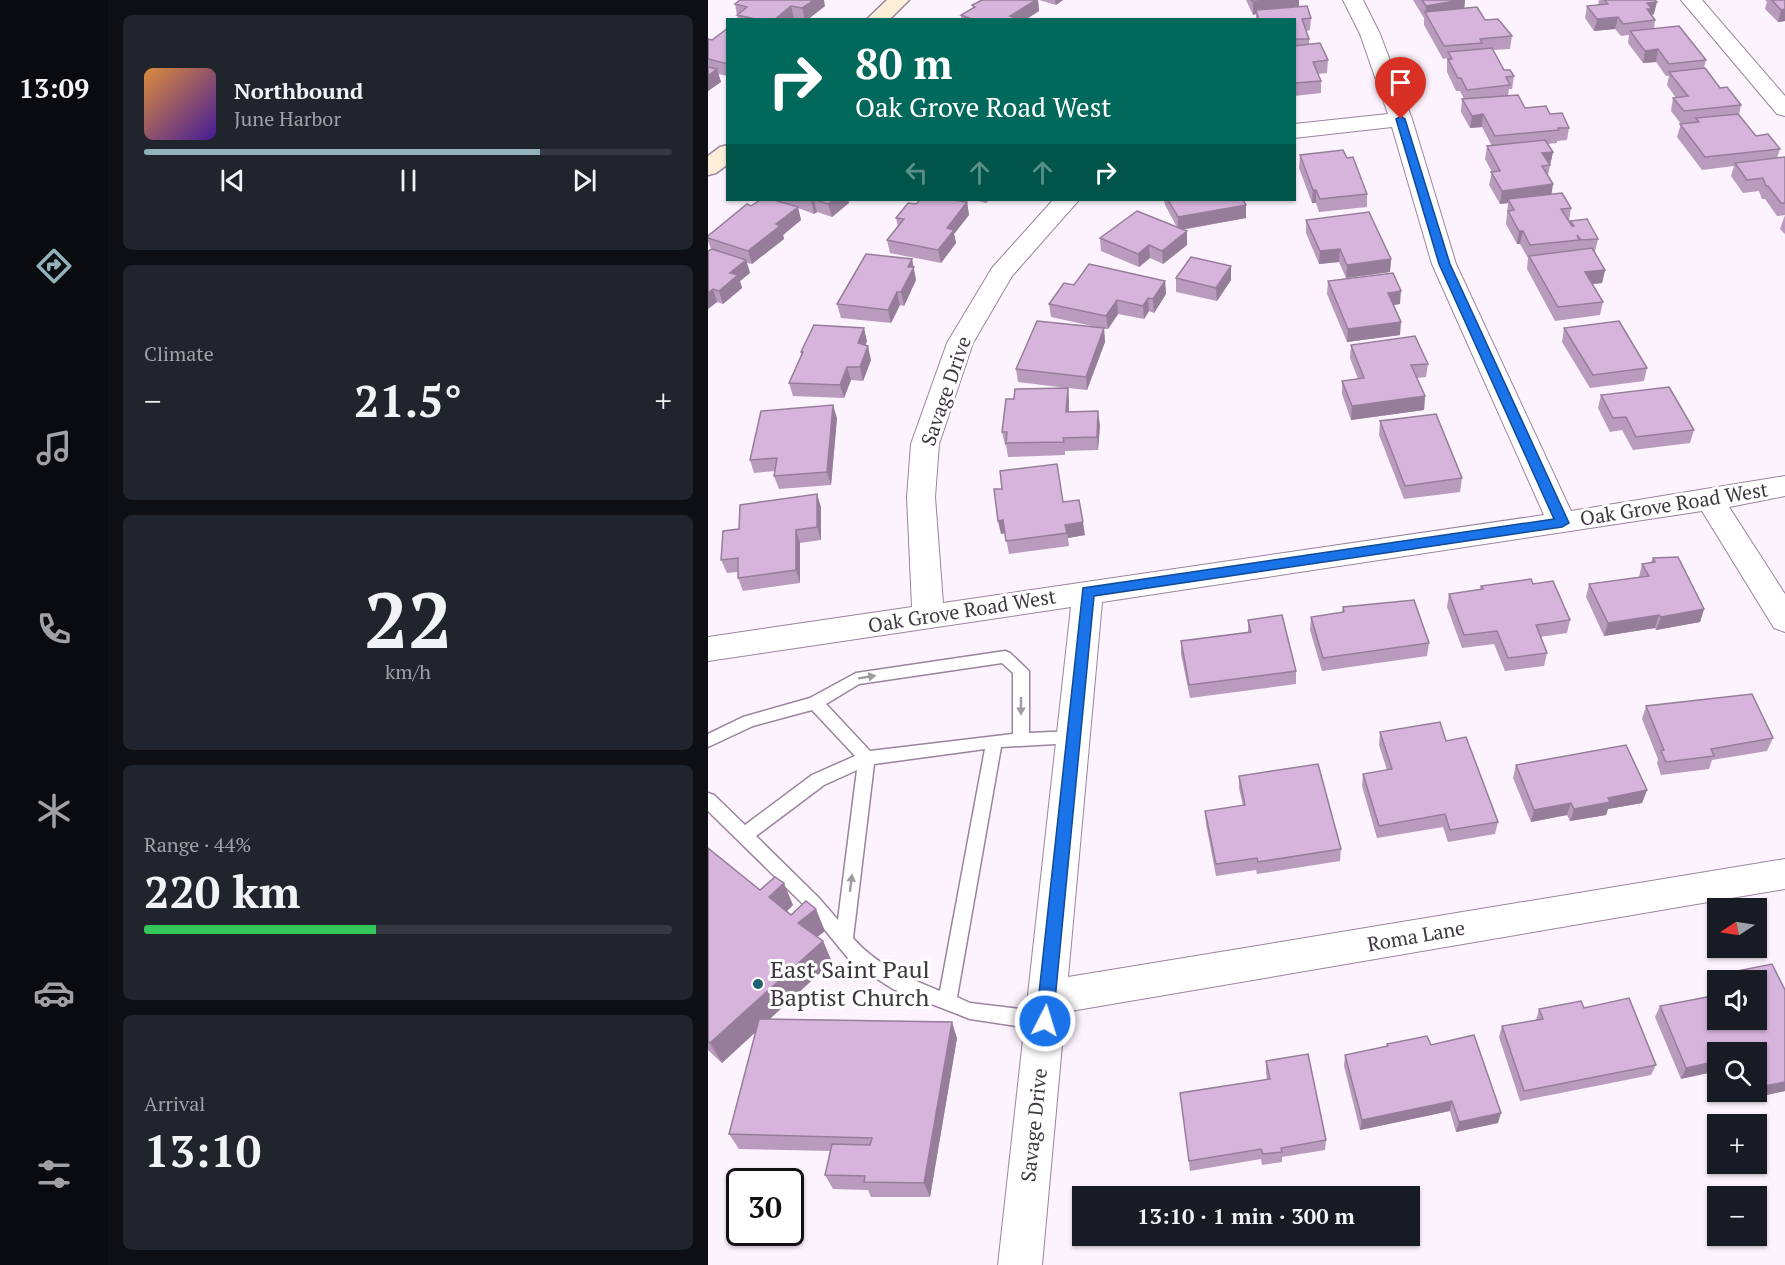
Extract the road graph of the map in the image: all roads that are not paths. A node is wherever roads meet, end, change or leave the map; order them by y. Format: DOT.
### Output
graph roads {
  1 [pos="899,0"];
  2 [pos="1353,0"];
  3 [pos="1691,0"];
  4 [pos="878,18"];
  5 [pos="1785,109"];
  6 [pos="1401,119"];
  7 [pos="1296,131"];
  8 [pos="726,154"];
  9 [pos="708,168"];
  10 [pos="1066,201"];
  11 [pos="1785,486"];
  12 [pos="1710,500"];
  13 [pos="1562,523"];
  14 [pos="1088,592"];
  15 [pos="928,616"];
  16 [pos="1785,620"];
  17 [pos="708,649"];
  18 [pos="815,703"];
  19 [pos="1073,737"];
  20 [pos="1021,738"];
  21 [pos="708,741"];
  22 [pos="994,741"];
  23 [pos="867,758"];
  24 [pos="708,800"];
  25 [pos="744,835"];
  26 [pos="1785,874"];
  27 [pos="844,941"];
  28 [pos="947,1002"];
  29 [pos="1046,1010"];
  30 [pos="1020,1265"];
  1 -- 4 [label="street"];
  2 -- 6 [label="street"];
  3 -- 5 [label="street"];
  6 -- 7 [label="street"];
  6 -- 13 [label="street"];
  8 -- 9 [label="street"];
  10 -- 15 [label="street, Savage Drive"];
  11 -- 12 [label="street, Oak Grove Road West"];
  12 -- 13 [label="street, Oak Grove Road West"];
  12 -- 16 [label="street"];
  13 -- 14 [label="street, Oak Grove Road West"];
  14 -- 15 [label="street, Oak Grove Road West"];
  14 -- 19 [label="street, Savage Drive"];
  15 -- 17 [label="street, Oak Grove Road West"];
  18 -- 20 [label="lane, one-way"];
  18 -- 21 [label="lane"];
  18 -- 23 [label="lane"];
  19 -- 20 [label="lane"];
  19 -- 29 [label="street, Savage Drive"];
  20 -- 22 [label="lane"];
  22 -- 23 [label="lane"];
  22 -- 28 [label="lane"];
  23 -- 25 [label="lane"];
  27 -- 23 [label="lane, one-way"];
  24 -- 25 [label="lane"];
  25 -- 27 [label="lane"];
  26 -- 29 [label="street, Roma Lane"];
  27 -- 28 [label="lane"];
  28 -- 29 [label="lane"];
  29 -- 30 [label="street, Savage Drive"];
}
